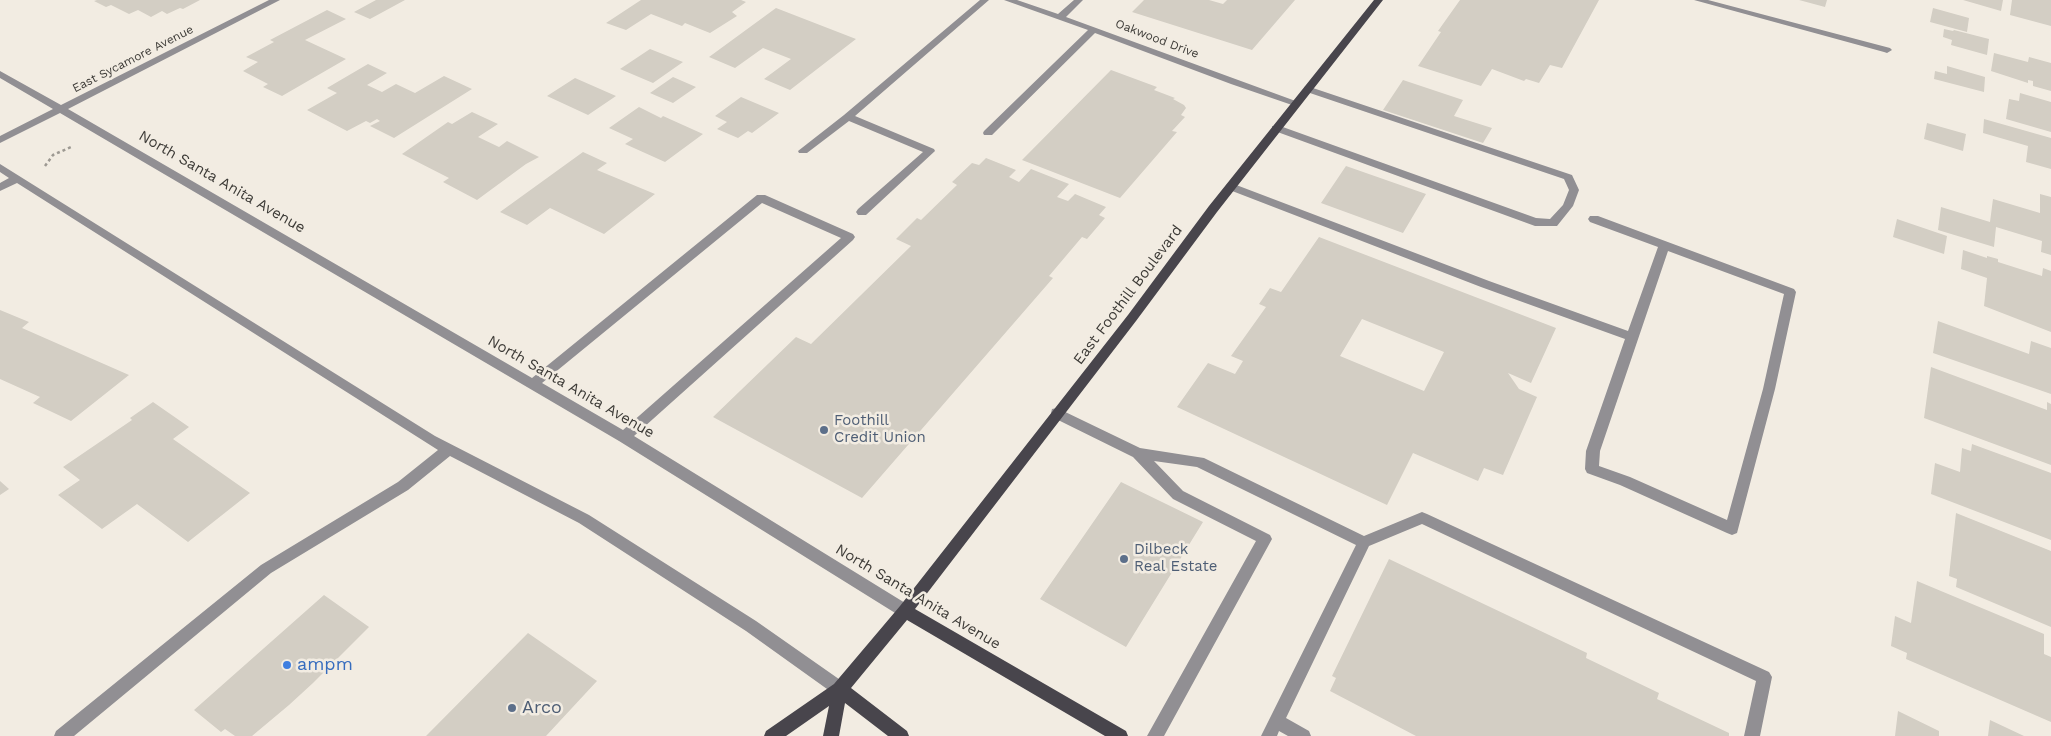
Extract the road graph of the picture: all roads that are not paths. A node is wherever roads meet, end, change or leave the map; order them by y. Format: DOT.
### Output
graph roads {
  1 [pos="276,0"];
  2 [pos="985,0"];
  3 [pos="1008,0"];
  4 [pos="1079,0"];
  5 [pos="1379,0"];
  6 [pos="1698,0"];
  7 [pos="1728,4"];
  8 [pos="1060,17"];
  9 [pos="1094,29"];
  10 [pos="1886,50"];
  11 [pos="0,74"];
  12 [pos="1307,89"];
  13 [pos="1296,103"];
  14 [pos="62,110"];
  15 [pos="848,117"];
  16 [pos="1276,128"];
  17 [pos="988,133"];
  18 [pos="0,140"];
  19 [pos="804,151"];
  20 [pos="0,167"];
  21 [pos="17,178"];
  22 [pos="0,187"];
  23 [pos="1231,187"];
  24 [pos="862,212"];
  25 [pos="1594,219"];
  26 [pos="1664,245"];
  27 [pos="1632,337"];
  28 [pos="532,385"];
  29 [pos="1057,413"];
  30 [pos="624,437"];
  31 [pos="448,450"];
  32 [pos="1138,453"];
  33 [pos="1364,542"];
  34 [pos="905,611"];
  35 [pos="840,689"];
  36 [pos="1276,721"];
  37 [pos="62,736"];
  38 [pos="772,736"];
  39 [pos="831,736"];
  40 [pos="901,736"];
  41 [pos="1120,736"];
  42 [pos="1155,736"];
  43 [pos="1269,736"];
  44 [pos="1303,736"];
  45 [pos="1752,736"];
  1 -- 14 [label="street, East Sycamore Avenue"];
  2 -- 15 [label="street"];
  3 -- 8 [label="street, Oakwood Drive"];
  4 -- 8 [label="street"];
  5 -- 12 [label="main road, East Foothill Boulevard"];
  6 -- 7 [label="street"];
  7 -- 10 [label="street"];
  8 -- 9 [label="street, Oakwood Drive"];
  9 -- 13 [label="street, Oakwood Drive"];
  9 -- 17 [label="street"];
  11 -- 14 [label="street, North Santa Anita Avenue"];
  12 -- 13 [label="main road, East Foothill Boulevard"];
  12 -- 16 [label="street"];
  13 -- 16 [label="main road, East Foothill Boulevard"];
  14 -- 18 [label="street, East Sycamore Avenue"];
  14 -- 28 [label="street, North Santa Anita Avenue"];
  15 -- 19 [label="street"];
  15 -- 24 [label="street"];
  16 -- 23 [label="main road, East Foothill Boulevard"];
  20 -- 21 [label="street"];
  21 -- 22 [label="street"];
  21 -- 31 [label="street"];
  23 -- 27 [label="street"];
  23 -- 29 [label="main road, East Foothill Boulevard"];
  25 -- 26 [label="street"];
  26 -- 27 [label="street"];
  26 -- 27 [label="street"];
  28 -- 30 [label="street, North Santa Anita Avenue"];
  28 -- 30 [label="street"];
  29 -- 32 [label="street"];
  29 -- 34 [label="main road, East Foothill Boulevard"];
  30 -- 34 [label="street, North Santa Anita Avenue"];
  31 -- 35 [label="street"];
  31 -- 37 [label="street"];
  32 -- 33 [label="street"];
  32 -- 42 [label="street"];
  33 -- 36 [label="street"];
  33 -- 45 [label="street"];
  34 -- 35 [label="main road, East Foothill Boulevard"];
  34 -- 41 [label="main road, North Santa Anita Avenue"];
  35 -- 38 [label="main road"];
  35 -- 39 [label="main road"];
  35 -- 40 [label="main road"];
  36 -- 43 [label="street"];
  36 -- 44 [label="street"];
}
